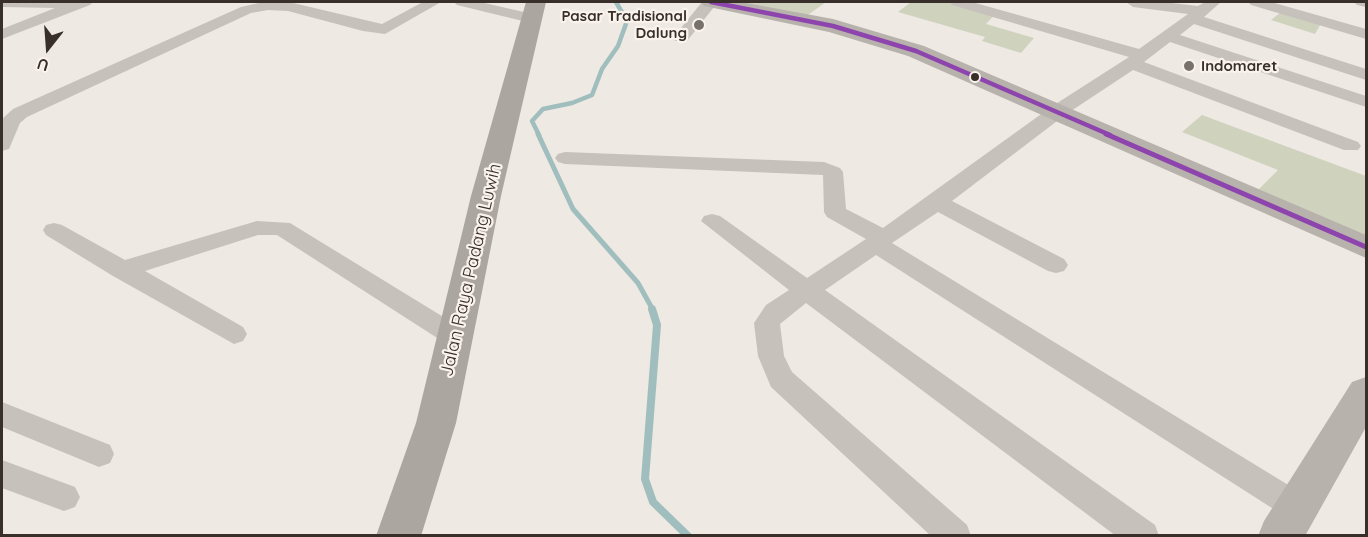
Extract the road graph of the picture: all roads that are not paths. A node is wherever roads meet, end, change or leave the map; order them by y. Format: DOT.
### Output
graph roads {
  1 [pos="2,2"];
  2 [pos="433,2"];
  3 [pos="462,2"];
  4 [pos="711,2"];
  5 [pos="957,2"];
  6 [pos="1022,2"];
  7 [pos="1133,2"];
  8 [pos="1256,2"];
  9 [pos="1362,2"];
  10 [pos="81,3"];
  11 [pos="1366,3"];
  12 [pos="1160,4"];
  13 [pos="531,6"];
  14 [pos="1202,10"];
  15 [pos="1007,15"];
  16 [pos="2,34"];
  17 [pos="1366,34"];
  18 [pos="1168,36"];
  19 [pos="681,38"];
  20 [pos="1136,59"];
  21 [pos="1366,75"];
  22 [pos="1366,102"];
  23 [pos="1058,111"];
  24 [pos="2,145"];
  25 [pos="1351,146"];
  26 [pos="565,158"];
  27 [pos="937,202"];
  28 [pos="712,221"];
  29 [pos="54,230"];
  30 [pos="880,241"];
  31 [pos="1366,247"];
  32 [pos="1056,266"];
  33 [pos="122,270"];
  34 [pos="805,291"];
  35 [pos="234,334"];
  36 [pos="454,336"];
  37 [pos="1366,393"];
  38 [pos="2,414"];
  39 [pos="99,454"];
  40 [pos="2,474"];
  41 [pos="64,497"];
  42 [pos="1288,521"];
  43 [pos="398,536"];
  44 [pos="955,536"];
  45 [pos="1143,536"];
  1 -- 10 [label="street"];
  2 -- 24 [label="street"];
  3 -- 13 [label="street"];
  4 -- 19 [label="street"];
  4 -- 23 [label="street"];
  5 -- 15 [label="street"];
  6 -- 15 [label="street"];
  7 -- 12 [label="street"];
  8 -- 17 [label="street"];
  9 -- 11 [label="street"];
  10 -- 16 [label="street"];
  12 -- 14 [label="street"];
  13 -- 36 [label="main road, Jalan Raya Padang Luwih"];
  14 -- 18 [label="street"];
  14 -- 21 [label="street"];
  15 -- 20 [label="street"];
  18 -- 20 [label="street"];
  18 -- 22 [label="street"];
  20 -- 23 [label="street"];
  20 -- 25 [label="street"];
  23 -- 27 [label="street"];
  23 -- 31 [label="street"];
  26 -- 30 [label="street"];
  27 -- 30 [label="street"];
  27 -- 32 [label="street"];
  28 -- 34 [label="street"];
  29 -- 33 [label="street"];
  30 -- 34 [label="street"];
  30 -- 42 [label="street"];
  33 -- 35 [label="street"];
  33 -- 36 [label="street"];
  34 -- 44 [label="street"];
  34 -- 45 [label="street"];
  36 -- 43 [label="main road, Jalan Raya Padang Luwih"];
  37 -- 42 [label="street"];
  38 -- 39 [label="street"];
  40 -- 41 [label="street"];
}
